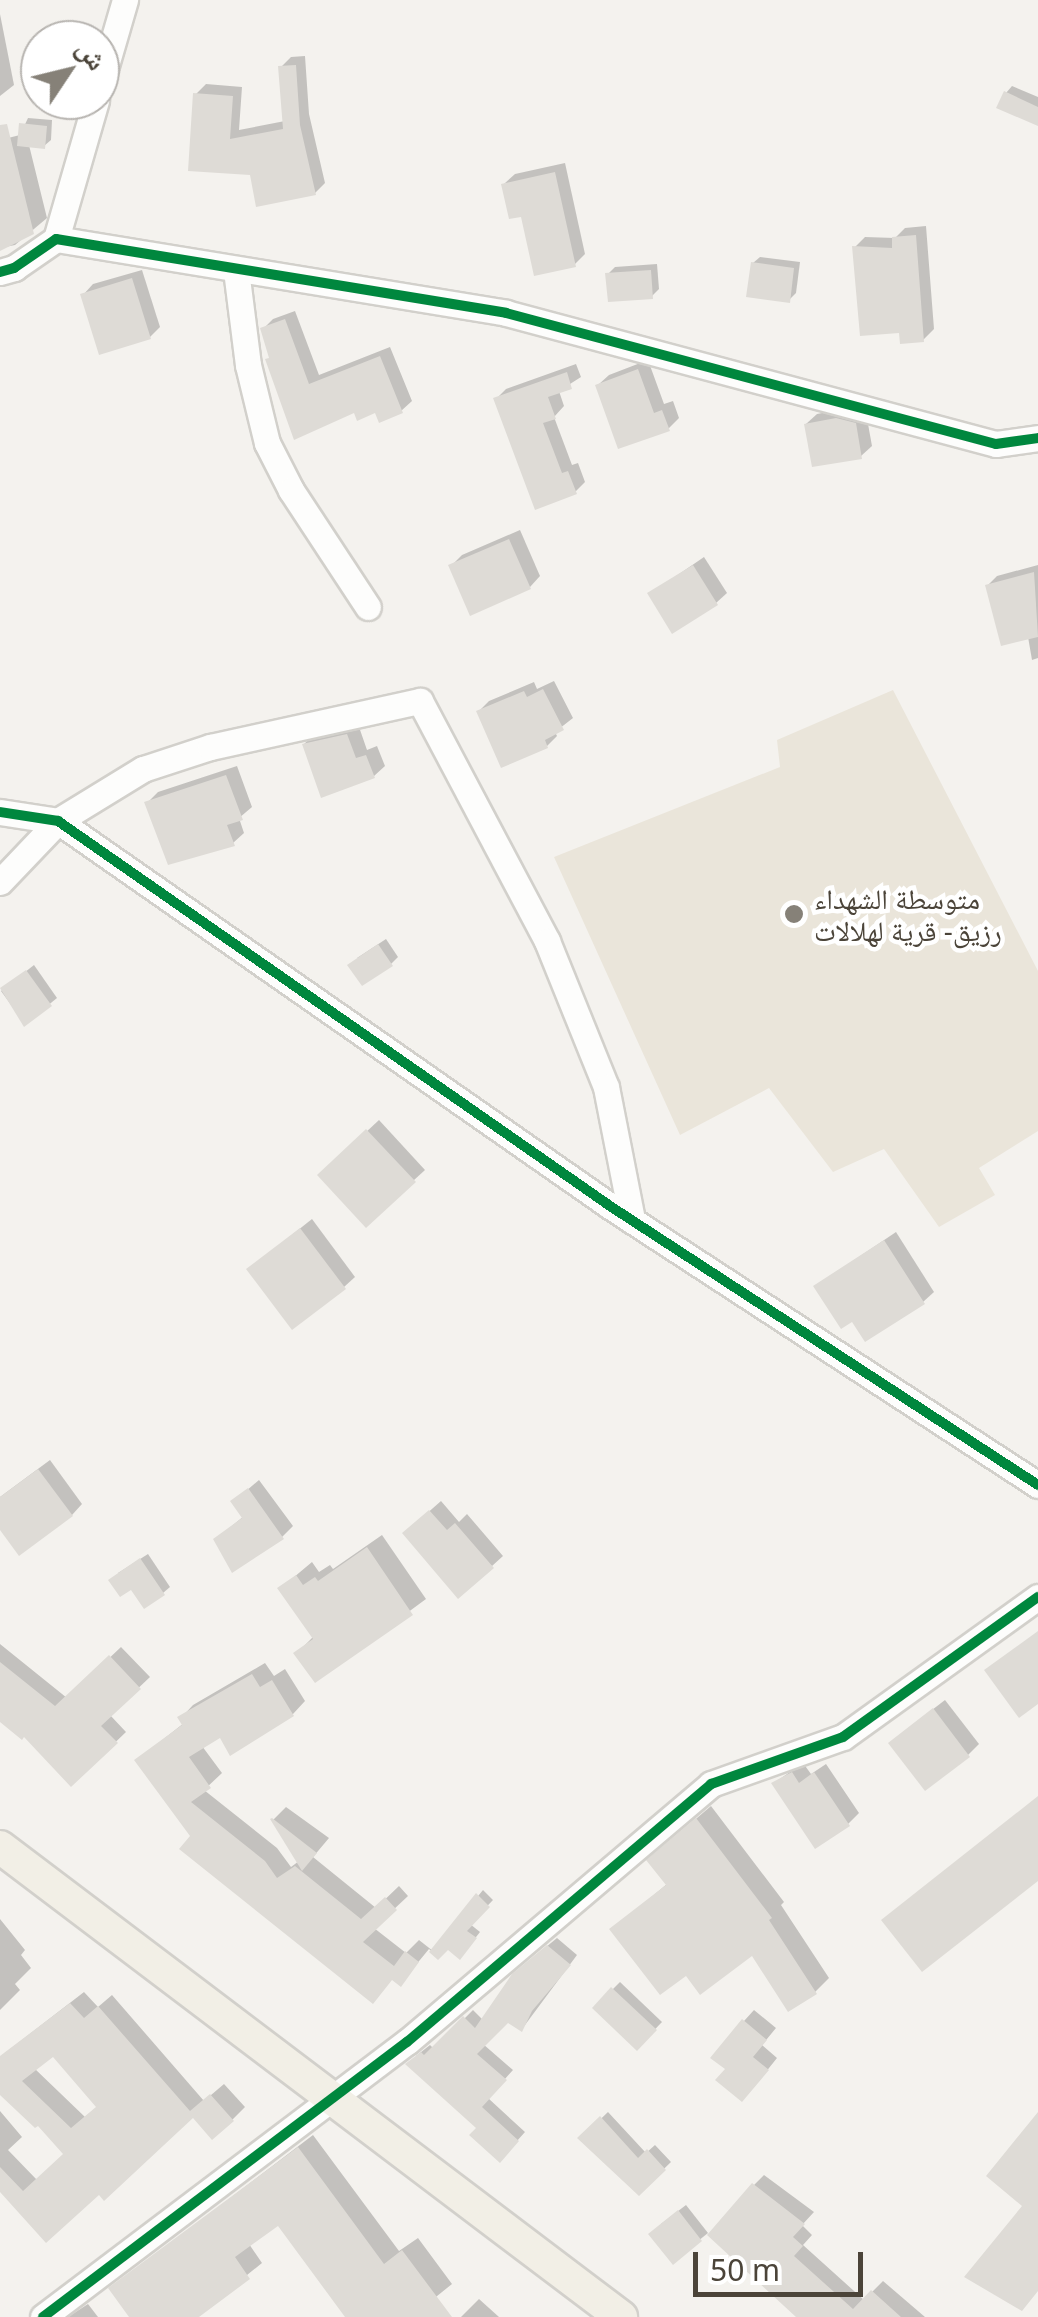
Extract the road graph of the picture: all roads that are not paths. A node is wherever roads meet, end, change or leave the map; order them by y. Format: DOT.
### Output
graph roads {
  1 [pos="90,120"];
  2 [pos="56,239"];
  3 [pos="236,270"];
  4 [pos="0,272"];
  5 [pos="1038,438"];
  6 [pos="368,607"];
  7 [pos="0,812"];
  8 [pos="58,821"];
  9 [pos="0,882"];
  10 [pos="632,1220"];
  11 [pos="1038,1484"];
  12 [pos="1038,1598"];
  13 [pos="0,1847"];
  14 [pos="332,2100"];
  15 [pos="44,2317"];
  16 [pos="621,2317"];
  1 -- 2 [label="street"];
  2 -- 3 [label="street"];
  2 -- 4 [label="street"];
  3 -- 5 [label="street"];
  3 -- 6 [label="street"];
  7 -- 8 [label="street"];
  8 -- 9 [label="street"];
  8 -- 10 [label="street"];
  8 -- 10 [label="street"];
  10 -- 11 [label="street"];
  12 -- 14 [label="street"];
  13 -- 14 [label="main road"];
  14 -- 15 [label="street"];
  14 -- 16 [label="main road"];
}
